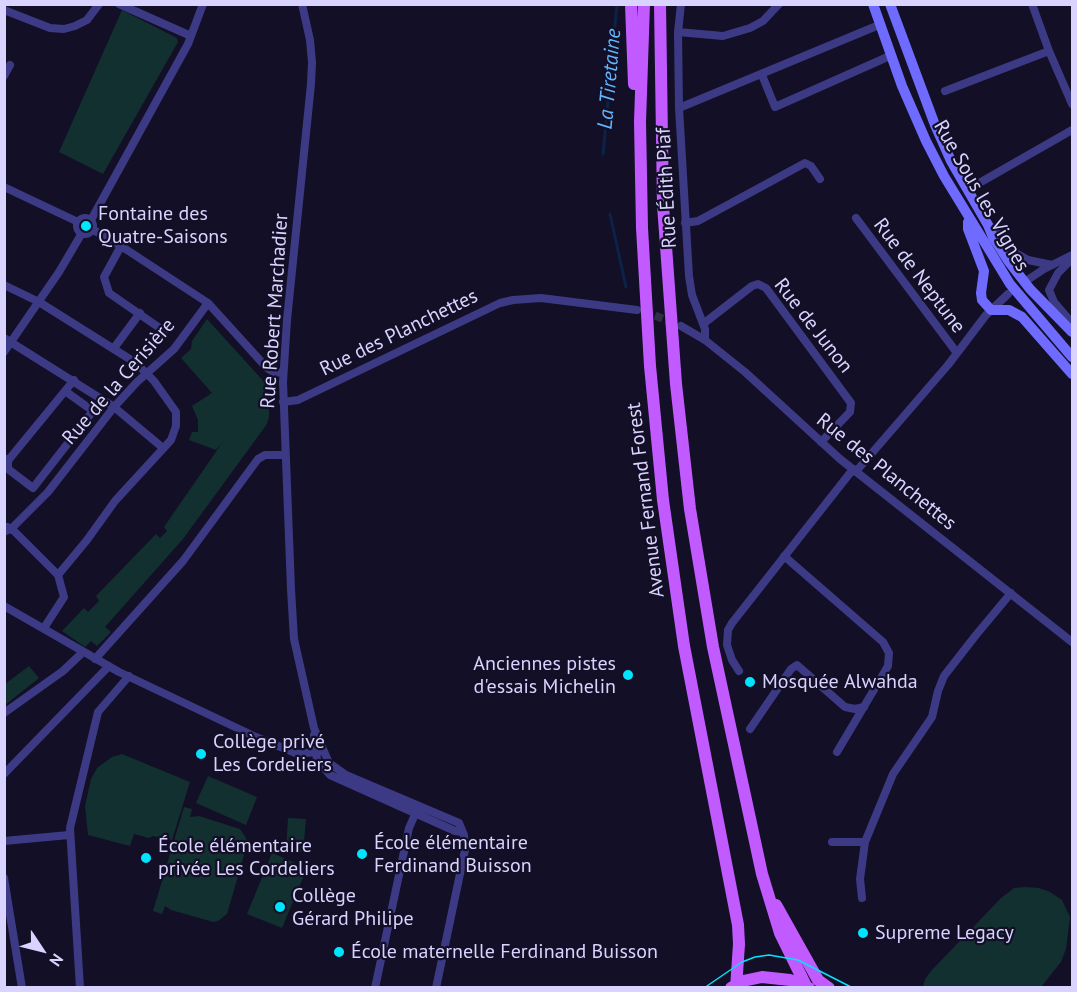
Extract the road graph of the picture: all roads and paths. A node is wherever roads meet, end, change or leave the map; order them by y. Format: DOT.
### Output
graph roads {
  1 [pos="99,4"];
  2 [pos="120,4"];
  3 [pos="203,4"];
  4 [pos="302,4"];
  5 [pos="631,4"];
  6 [pos="644,4"];
  7 [pos="660,4"];
  8 [pos="681,4"];
  9 [pos="779,4"];
  10 [pos="873,4"];
  11 [pos="890,4"];
  12 [pos="1034,5"];
  13 [pos="4,10"];
  14 [pos="879,25"];
  15 [pos="678,32"];
  16 [pos="191,36"];
  17 [pos="1049,51"];
  18 [pos="892,55"];
  19 [pos="9,65"];
  20 [pos="762,75"];
  21 [pos="4,76"];
  22 [pos="945,91"];
  23 [pos="1072,104"];
  24 [pos="679,108"];
  25 [pos="640,122"];
  26 [pos="1072,130"];
  27 [pos="820,179"];
  28 [pos="981,182"];
  29 [pos="4,188"];
  30 [pos="969,217"];
  31 [pos="856,219"];
  32 [pos="91,220"];
  33 [pos="78,222"];
  34 [pos="685,223"];
  35 [pos="988,225"];
  36 [pos="92,230"];
  37 [pos="82,233"];
  38 [pos="121,246"];
  39 [pos="1072,257"];
  40 [pos="1052,265"];
  41 [pos="1029,279"];
  42 [pos="4,285"];
  43 [pos="1008,294"];
  44 [pos="39,302"];
  45 [pos="208,303"];
  46 [pos="637,310"];
  47 [pos="991,310"];
  48 [pos="140,313"];
  49 [pos="1072,323"];
  50 [pos="703,324"];
  51 [pos="681,326"];
  52 [pos="164,331"];
  53 [pos="1072,332"];
  54 [pos="8,340"];
  55 [pos="705,340"];
  56 [pos="114,348"];
  57 [pos="4,351"];
  58 [pos="957,353"];
  59 [pos="1072,357"];
  60 [pos="148,373"];
  61 [pos="284,373"];
  62 [pos="1072,374"];
  63 [pos="74,380"];
  64 [pos="64,391"];
  65 [pos="283,402"];
  66 [pos="114,407"];
  67 [pos="821,442"];
  68 [pos="163,448"];
  69 [pos="285,455"];
  70 [pos="6,461"];
  71 [pos="854,470"];
  72 [pos="6,528"];
  73 [pos="784,556"];
  74 [pos="58,575"];
  75 [pos="1011,593"];
  76 [pos="4,606"];
  77 [pos="44,628"];
  78 [pos="1072,642"];
  79 [pos="83,652"];
  80 [pos="95,659"];
  81 [pos="109,666"];
  82 [pos="739,671"];
  83 [pos="129,676"];
  84 [pos="864,707"];
  85 [pos="4,713"];
  86 [pos="750,729"];
  87 [pos="319,752"];
  88 [pos="837,752"];
  89 [pos="4,774"];
  90 [pos="417,809"];
  91 [pos="69,835"];
  92 [pos="4,841"];
  93 [pos="832,842"];
  94 [pos="865,842"];
  95 [pos="4,878"];
  96 [pos="767,892"];
  97 [pos="862,898"];
  98 [pos="22,987"];
  99 [pos="80,987"];
  100 [pos="375,987"];
  101 [pos="436,987"];
  102 [pos="734,987"];
  103 [pos="807,987"];
  104 [pos="829,987"];
  1 -- 13 [label="street"];
  2 -- 16 [label="street"];
  3 -- 16 [label="street"];
  4 -- 61 [label="street, Rue Robert Marchadier"];
  5 -- 25 [label="main road"];
  6 -- 25 [label="main road, Avenue Fernand Forest"];
  7 -- 96 [label="main road"];
  8 -- 15 [label="street, Rue Édith Piaf"];
  9 -- 15 [label="street"];
  10 -- 14 [label="street, Rue Sous les Vignes"];
  11 -- 35 [label="street, Rue Sous les Vignes"];
  12 -- 17 [label="street"];
  14 -- 18 [label="street, Rue Sous les Vignes"];
  14 -- 20 [label="street"];
  15 -- 24 [label="street, Rue Édith Piaf"];
  16 -- 32 [label="street"];
  17 -- 22 [label="street"];
  17 -- 23 [label="street"];
  18 -- 20 [label="street"];
  18 -- 30 [label="street, Rue Sous les Vignes"];
  19 -- 21 [label="street"];
  20 -- 24 [label="street"];
  24 -- 34 [label="street, Rue Édith Piaf"];
  25 -- 102 [label="main road, Avenue Fernand Forest"];
  26 -- 28 [label="street"];
  27 -- 34 [label="street"];
  29 -- 33 [label="street"];
  30 -- 47 [label="street"];
  30 -- 59 [label="street, Rue Sous les Vignes"];
  31 -- 58 [label="street, Rue de Neptune"];
  32 -- 33 [label="street"];
  32 -- 36 [label="street"];
  33 -- 37 [label="street"];
  34 -- 50 [label="street, Rue Édith Piaf"];
  35 -- 40 [label="street"];
  35 -- 53 [label="street, Rue Sous les Vignes"];
  36 -- 37 [label="street"];
  36 -- 38 [label="street"];
  37 -- 44 [label="street"];
  38 -- 45 [label="street"];
  38 -- 48 [label="street"];
  39 -- 40 [label="street"];
  39 -- 49 [label="street"];
  40 -- 41 [label="street"];
  42 -- 44 [label="street"];
  43 -- 47 [label="street"];
  44 -- 54 [label="street"];
  44 -- 56 [label="street"];
  45 -- 60 [label="street, Rue de la Cerisière"];
  45 -- 61 [label="street"];
  46 -- 65 [label="street, Rue des Planchettes"];
  47 -- 58 [label="street"];
  47 -- 62 [label="street"];
  48 -- 52 [label="street"];
  48 -- 56 [label="street"];
  50 -- 55 [label="street, Rue Édith Piaf"];
  50 -- 67 [label="street, Rue de Junon"];
  51 -- 55 [label="street, Rue des Planchettes"];
  54 -- 57 [label="street"];
  54 -- 63 [label="street"];
  55 -- 67 [label="street, Rue des Planchettes"];
  56 -- 60 [label="street"];
  58 -- 71 [label="street"];
  60 -- 66 [label="street, Rue de la Cerisière"];
  60 -- 68 [label="street"];
  61 -- 65 [label="street, Rue Robert Marchadier"];
  63 -- 64 [label="street"];
  63 -- 66 [label="street"];
  64 -- 70 [label="street"];
  64 -- 70 [label="street"];
  65 -- 69 [label="street, Rue Robert Marchadier"];
  66 -- 68 [label="street"];
  66 -- 72 [label="street, Rue de la Cerisière"];
  67 -- 71 [label="street, Rue des Planchettes"];
  68 -- 74 [label="street"];
  69 -- 80 [label="street"];
  69 -- 87 [label="street, Rue Robert Marchadier"];
  71 -- 73 [label="street"];
  71 -- 75 [label="street, Rue des Planchettes"];
  72 -- 74 [label="street"];
  73 -- 82 [label="street"];
  73 -- 84 [label="street"];
  74 -- 77 [label="street"];
  75 -- 78 [label="street, Rue des Planchettes"];
  75 -- 94 [label="street"];
  76 -- 77 [label="street"];
  77 -- 79 [label="street"];
  79 -- 80 [label="street"];
  79 -- 85 [label="street"];
  80 -- 81 [label="street"];
  81 -- 83 [label="street"];
  81 -- 89 [label="street"];
  83 -- 87 [label="street"];
  83 -- 91 [label="street"];
  84 -- 86 [label="street"];
  84 -- 88 [label="street"];
  87 -- 90 [label="street"];
  90 -- 100 [label="street"];
  90 -- 101 [label="street"];
  91 -- 92 [label="street"];
  91 -- 99 [label="street"];
  93 -- 94 [label="street"];
  94 -- 97 [label="street"];
  95 -- 98 [label="street"];
  96 -- 103 [label="main road"];
  96 -- 104 [label="main road"];
  102 -- 103 [label="main road"];
}
